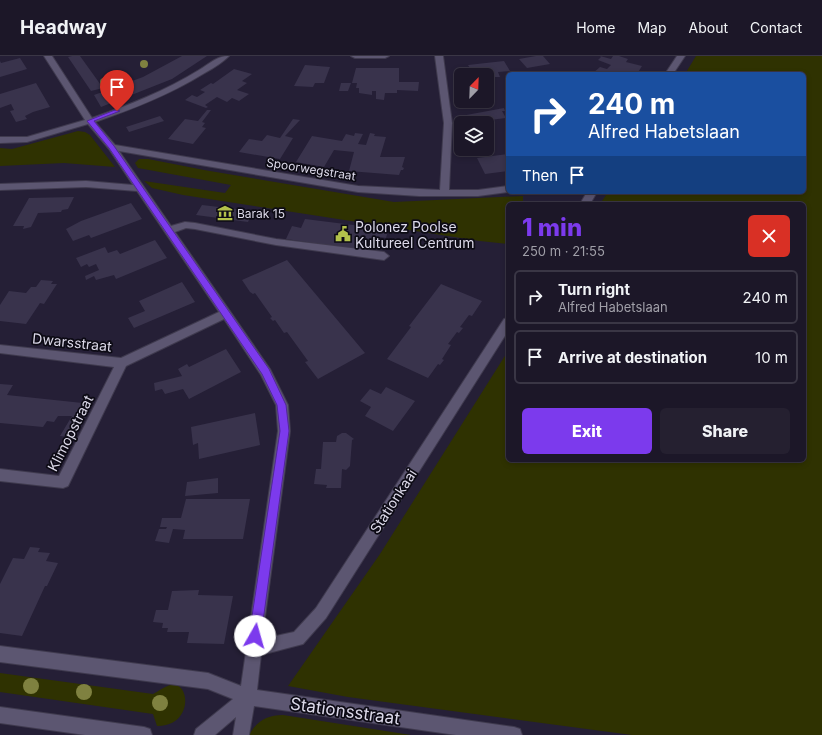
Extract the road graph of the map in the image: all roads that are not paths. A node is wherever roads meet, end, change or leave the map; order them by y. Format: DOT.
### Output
graph roads {
  1 [pos="48,56"];
  2 [pos="225,56"];
  3 [pos="355,56"];
  4 [pos="385,56"];
  5 [pos="439,56"];
  6 [pos="681,56"];
  7 [pos="670,72"];
  8 [pos="90,121"];
  9 [pos="0,140"];
  10 [pos="112,147"];
  11 [pos="0,187"];
  12 [pos="139,188"];
  13 [pos="506,189"];
  14 [pos="444,193"];
  15 [pos="169,231"];
  16 [pos="384,256"];
  17 [pos="225,314"];
  18 [pos="506,325"];
  19 [pos="0,349"];
  20 [pos="122,363"];
  21 [pos="0,475"];
  22 [pos="253,649"];
  23 [pos="0,654"];
  24 [pos="248,697"];
  25 [pos="0,715"];
  26 [pos="465,732"];
  27 [pos="144,735"];
  28 [pos="202,735"];
  29 [pos="241,735"];
  30 [pos="514,735"];
  1 -- 8 [label="street"];
  2 -- 8 [label="street"];
  3 -- 4 [label="street"];
  5 -- 14 [label="street"];
  6 -- 7 [label="street"];
  8 -- 9 [label="street"];
  8 -- 10 [label="street"];
  10 -- 12 [label="street"];
  10 -- 14 [label="street, Spoorwegstraat"];
  11 -- 12 [label="street"];
  12 -- 15 [label="street"];
  13 -- 14 [label="street, Spoorwegstraat"];
  15 -- 16 [label="street"];
  15 -- 17 [label="street"];
  17 -- 20 [label="street, Dwarsstraat"];
  17 -- 22 [label="street"];
  18 -- 22 [label="street, Stationkaai"];
  19 -- 20 [label="street, Dwarsstraat"];
  20 -- 21 [label="street, Klimopstraat"];
  22 -- 24 [label="street"];
  23 -- 24 [label="street, Stationsstraat"];
  24 -- 26 [label="street, Stationsstraat"];
  24 -- 28 [label="street"];
  24 -- 29 [label="street"];
  25 -- 27 [label="street"];
  26 -- 30 [label="street, Stationsstraat"];
}
